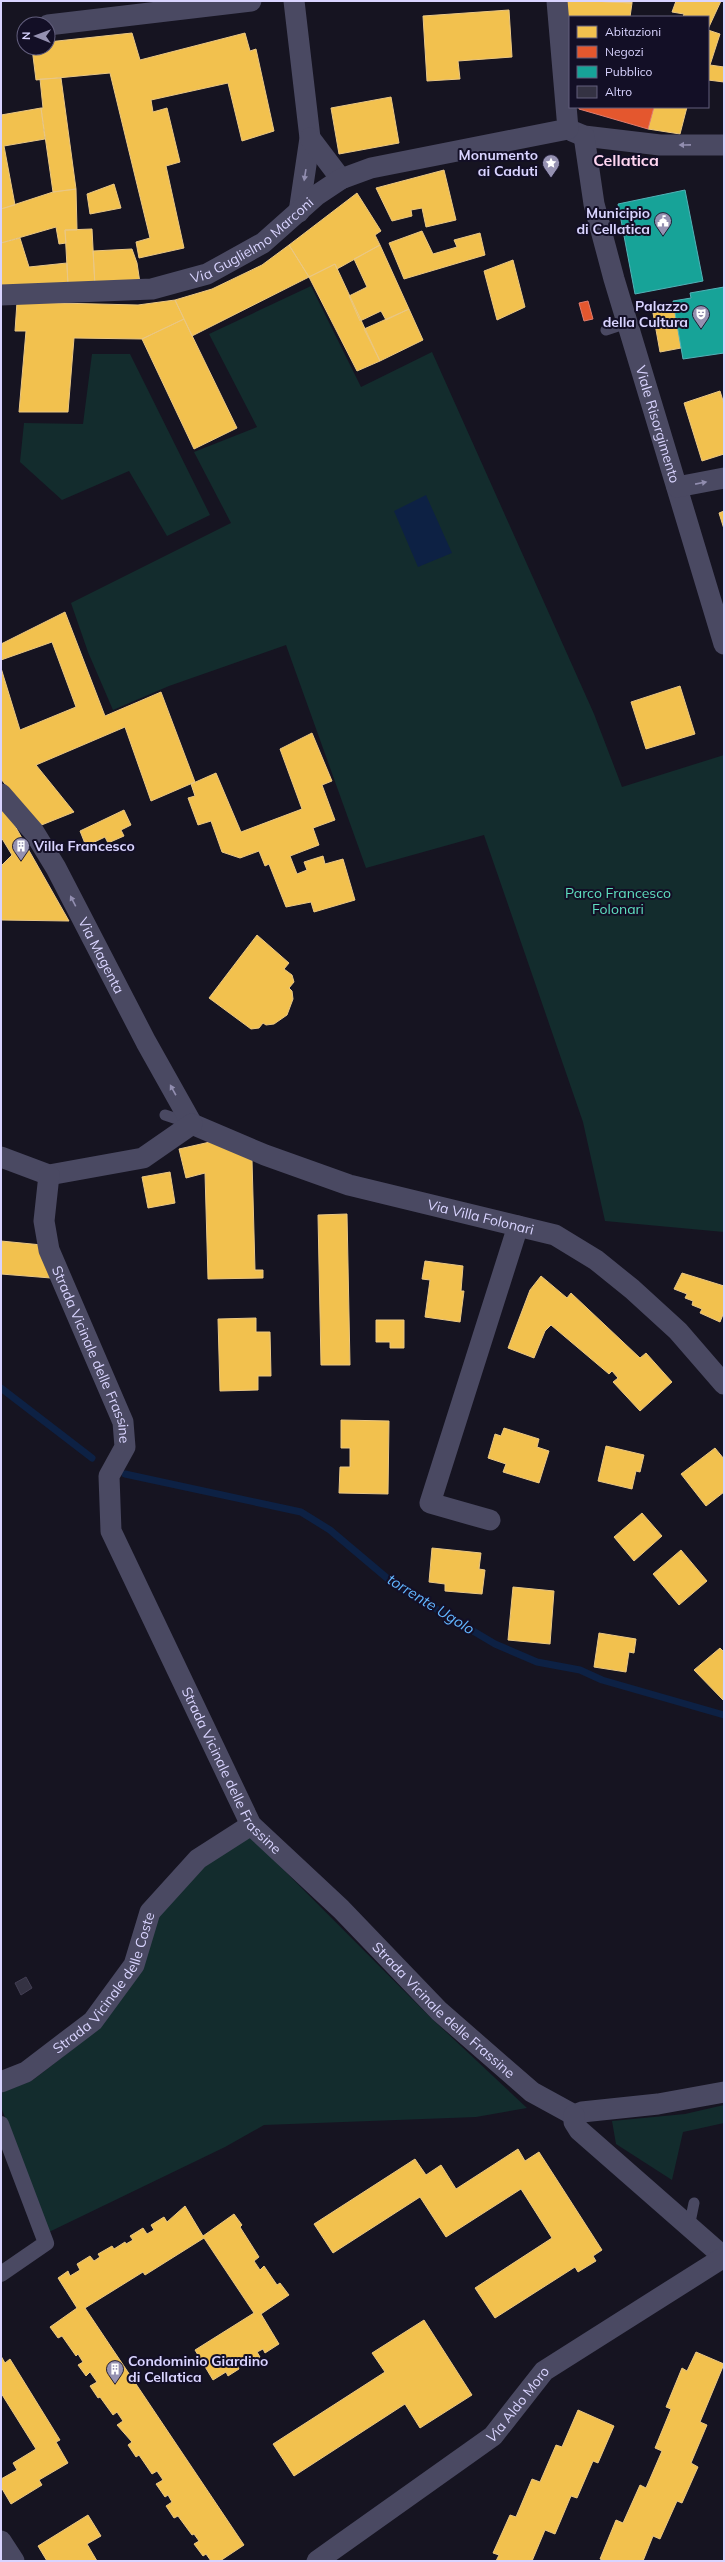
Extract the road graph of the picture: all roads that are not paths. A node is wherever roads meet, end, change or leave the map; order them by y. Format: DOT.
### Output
graph roads {
  1 [pos="252,1"];
  2 [pos="294,1"];
  3 [pos="557,1"];
  4 [pos="56,24"];
  5 [pos="569,95"];
  6 [pos="571,108"];
  7 [pos="573,126"];
  8 [pos="310,138"];
  9 [pos="724,146"];
  10 [pos="341,179"];
  11 [pos="299,212"];
  12 [pos="1,295"];
  13 [pos="627,324"];
  14 [pos="606,330"];
  15 [pos="724,478"];
  16 [pos="677,487"];
  17 [pos="724,644"];
  18 [pos="1,794"];
  19 [pos="165,1115"];
  20 [pos="192,1124"];
  21 [pos="1,1157"];
  22 [pos="49,1175"];
  23 [pos="518,1226"];
  24 [pos="724,1384"];
  25 [pos="490,1520"];
  26 [pos="251,1825"];
  27 [pos="1,2082"];
  28 [pos="724,2092"];
  29 [pos="574,2115"];
  30 [pos="1,2124"];
  31 [pos="694,2203"];
  32 [pos="689,2227"];
  33 [pos="724,2257"];
  34 [pos="1,2274"];
  35 [pos="1,2541"];
  36 [pos="14,2561"];
  37 [pos="317,2561"];
  1 -- 4 [label="street"];
  2 -- 8 [label="street"];
  3 -- 5 [label="street, Viale Risorgimento"];
  6 -- 7 [label="street, Viale Risorgimento"];
  9 -- 7 [label="street, Via Guglielmo Marconi, one-way"];
  7 -- 10 [label="street, Via Guglielmo Marconi"];
  7 -- 13 [label="street, Viale Risorgimento"];
  8 -- 10 [label="street"];
  8 -- 11 [label="street, one-way"];
  10 -- 11 [label="street, Via Guglielmo Marconi"];
  11 -- 12 [label="street, Via Guglielmo Marconi"];
  13 -- 14 [label="lane"];
  13 -- 16 [label="street, Viale Risorgimento"];
  16 -- 15 [label="street, one-way"];
  16 -- 17 [label="street, Viale Risorgimento"];
  20 -- 18 [label="street, Via Magenta, one-way"];
  19 -- 20 [label="lane"];
  20 -- 22 [label="street"];
  20 -- 23 [label="street, Via Villa Folonari"];
  21 -- 22 [label="street"];
  22 -- 26 [label="street, Strada Vicinale delle Frassine"];
  23 -- 24 [label="street, Via Villa Folonari"];
  23 -- 25 [label="street"];
  26 -- 27 [label="street, Strada Vicinale delle Coste"];
  26 -- 29 [label="street, Strada Vicinale delle Frassine"];
  28 -- 29 [label="street"];
  29 -- 32 [label="street, Via Aldo Moro"];
  30 -- 34 [label="street"];
  31 -- 32 [label="lane"];
  32 -- 33 [label="street, Via Aldo Moro"];
  33 -- 37 [label="street, Via Aldo Moro"];
  35 -- 36 [label="street"];
}
